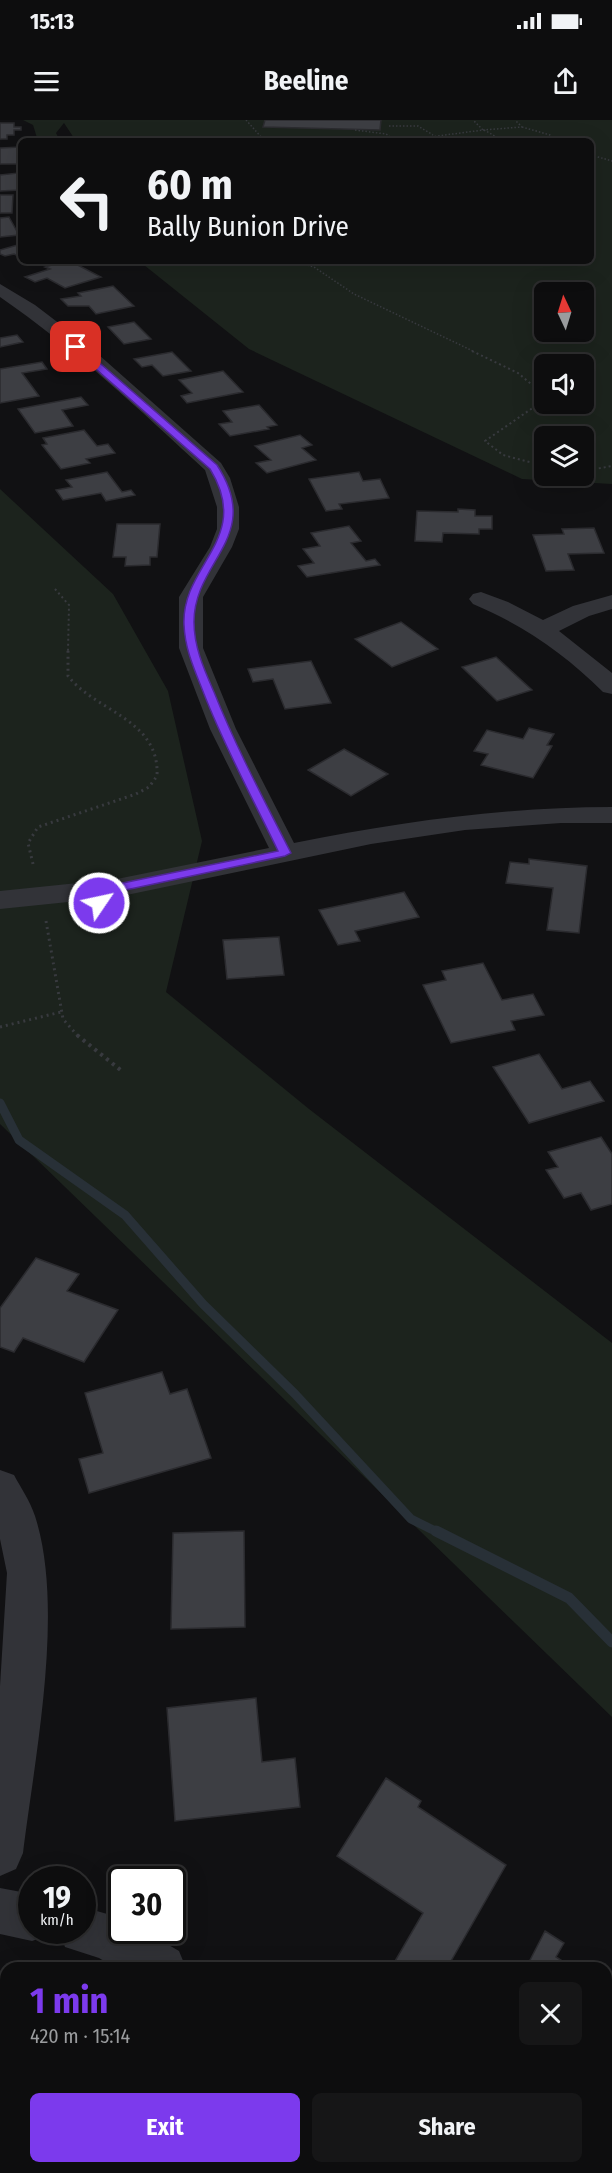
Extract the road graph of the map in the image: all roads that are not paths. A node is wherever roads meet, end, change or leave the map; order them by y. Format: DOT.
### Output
graph roads {
  1 [pos="0,289"];
  2 [pos="481,599"];
  3 [pos="612,602"];
  4 [pos="542,630"];
  5 [pos="612,687"];
  6 [pos="612,815"];
  7 [pos="285,853"];
  8 [pos="117,888"];
  9 [pos="0,900"];
  10 [pos="0,919"];
  11 [pos="0,1487"];
  12 [pos="0,1853"];
  13 [pos="0,1911"];
  14 [pos="18,1915"];
  15 [pos="96,1934"];
  16 [pos="152,1962"];
  1 -- 7 [label="street"];
  2 -- 4 [label="street"];
  3 -- 4 [label="street"];
  4 -- 5 [label="street"];
  6 -- 7 [label="street"];
  7 -- 8 [label="street"];
  8 -- 9 [label="street"];
  8 -- 10 [label="street"];
  11 -- 12 [label="street"];
  13 -- 14 [label="street"];
  15 -- 16 [label="street"];
}
